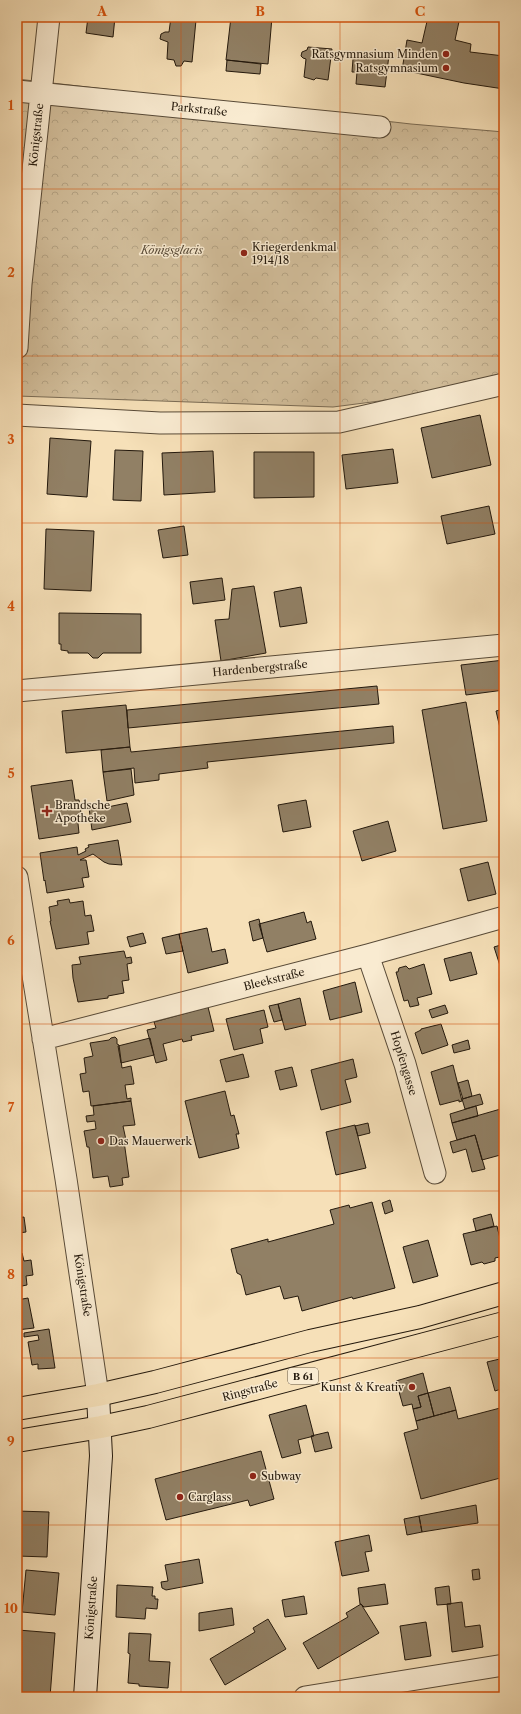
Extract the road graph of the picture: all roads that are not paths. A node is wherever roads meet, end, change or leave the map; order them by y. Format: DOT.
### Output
graph roads {
  1 [pos="50,17"];
  2 [pos="17,91"];
  3 [pos="41,94"];
  4 [pos="380,127"];
  5 [pos="17,348"];
  6 [pos="504,384"];
  7 [pos="17,415"];
  8 [pos="504,645"];
  9 [pos="17,691"];
  10 [pos="17,877"];
  11 [pos="504,917"];
  12 [pos="368,955"];
  13 [pos="43,1039"];
  14 [pos="436,1173"];
  15 [pos="504,1294"];
  16 [pos="504,1323"];
  17 [pos="98,1395"];
  18 [pos="17,1409"];
  19 [pos="101,1427"];
  20 [pos="17,1441"];
  21 [pos="504,1665"];
  22 [pos="85,1697"];
  23 [pos="305,1697"];
  1 -- 3 [label="street, Königstraße"];
  2 -- 3 [label="street, Parkstraße"];
  3 -- 4 [label="street, Parkstraße"];
  3 -- 5 [label="street, Königstraße"];
  6 -- 7 [label="street"];
  8 -- 9 [label="street, Hardenbergstraße"];
  10 -- 13 [label="street, Königstraße"];
  11 -- 12 [label="street, Bleekstraße"];
  12 -- 13 [label="street, Bleekstraße"];
  12 -- 14 [label="street, Hopfengasse"];
  13 -- 17 [label="street, Königstraße"];
  15 -- 17 [label="main road"];
  16 -- 19 [label="main road, Ringstraße / B 61"];
  17 -- 18 [label="main road"];
  17 -- 19 [label="main road, Königstraße"];
  19 -- 20 [label="main road, Ringstraße / B 61"];
  19 -- 22 [label="main road, Königstraße"];
  21 -- 23 [label="street"];
}
